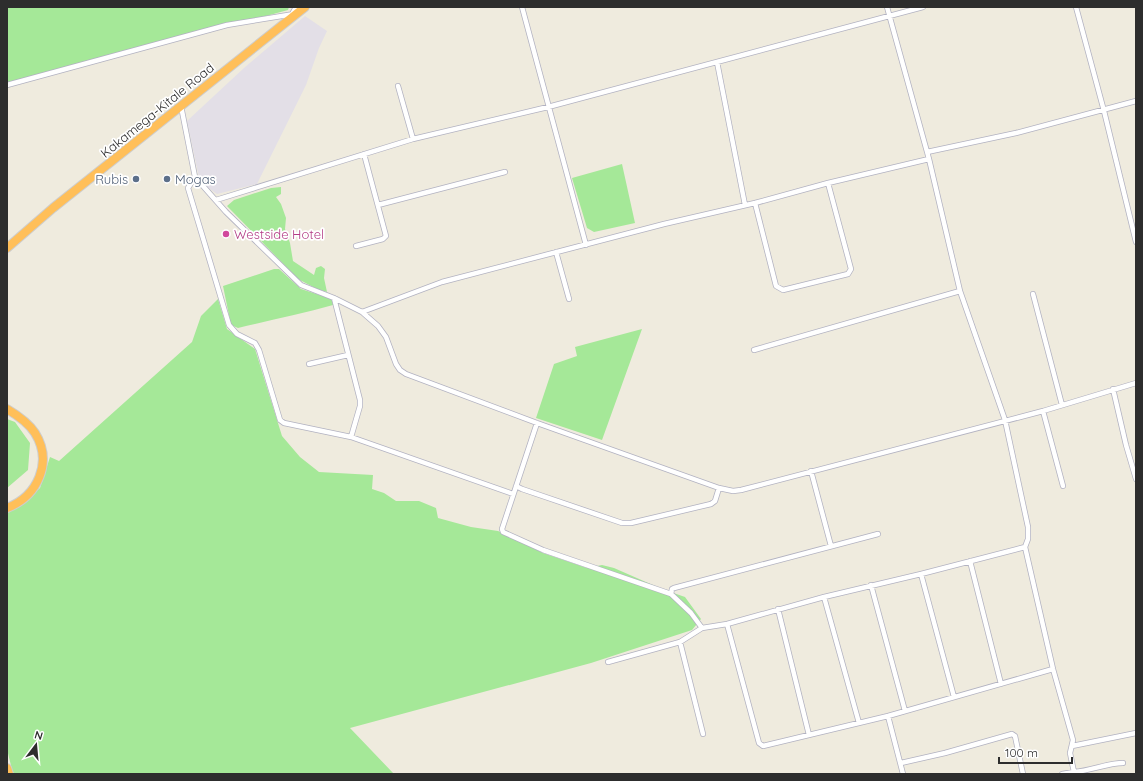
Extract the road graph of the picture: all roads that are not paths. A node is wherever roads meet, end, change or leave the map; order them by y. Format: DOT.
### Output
graph roads {
  1 [pos="305,7"];
  2 [pos="522,7"];
  3 [pos="887,7"];
  4 [pos="923,7"];
  5 [pos="1076,7"];
  6 [pos="295,11"];
  7 [pos="890,16"];
  8 [pos="717,62"];
  9 [pos="7,85"];
  10 [pos="398,86"];
  11 [pos="1136,102"];
  12 [pos="181,106"];
  13 [pos="548,107"];
  14 [pos="1104,110"];
  15 [pos="413,139"];
  16 [pos="927,152"];
  17 [pos="364,154"];
  18 [pos="929,159"];
  19 [pos="504,172"];
  20 [pos="195,177"];
  21 [pos="828,183"];
  22 [pos="216,200"];
  23 [pos="755,203"];
  24 [pos="745,204"];
  25 [pos="378,205"];
  26 [pos="1136,242"];
  27 [pos="586,245"];
  28 [pos="356,246"];
  29 [pos="7,248"];
  30 [pos="556,252"];
  31 [pos="960,291"];
  32 [pos="1033,294"];
  33 [pos="334,298"];
  34 [pos="568,300"];
  35 [pos="362,312"];
  36 [pos="754,350"];
  37 [pos="348,355"];
  38 [pos="309,364"];
  39 [pos="1136,383"];
  40 [pos="1113,390"];
  41 [pos="1062,405"];
  42 [pos="10,411"];
  43 [pos="1043,411"];
  44 [pos="1005,420"];
  45 [pos="537,423"];
  46 [pos="351,437"];
  47 [pos="811,471"];
  48 [pos="1136,479"];
  49 [pos="516,486"];
  50 [pos="1063,486"];
  51 [pos="719,488"];
  52 [pos="513,494"];
  53 [pos="7,508"];
  54 [pos="878,534"];
  55 [pos="831,546"];
  56 [pos="1025,547"];
  57 [pos="970,561"];
  58 [pos="921,574"];
  59 [pos="871,585"];
  60 [pos="671,594"];
  61 [pos="824,597"];
  62 [pos="778,610"];
  63 [pos="727,624"];
  64 [pos="702,628"];
  65 [pos="680,642"];
  66 [pos="608,662"];
  67 [pos="1053,669"];
  68 [pos="1001,684"];
  69 [pos="954,697"];
  70 [pos="905,711"];
  71 [pos="888,716"];
  72 [pos="860,723"];
  73 [pos="1136,733"];
  74 [pos="703,734"];
  75 [pos="809,735"];
  76 [pos="1072,746"];
  77 [pos="901,763"];
  78 [pos="1123,763"];
  79 [pos="7,768"];
  80 [pos="1074,773"];
  81 [pos="8,774"];
  82 [pos="903,774"];
  83 [pos="1023,774"];
  84 [pos="1062,774"];
  1 -- 6 [label="highway, Kakamega-Kitale Road"];
  2 -- 13 [label="street"];
  3 -- 7 [label="street"];
  4 -- 7 [label="street"];
  5 -- 14 [label="street"];
  6 -- 9 [label="street"];
  6 -- 12 [label="highway, Kakamega-Kitale Road"];
  7 -- 8 [label="street"];
  7 -- 16 [label="street"];
  8 -- 13 [label="street"];
  8 -- 24 [label="street"];
  10 -- 15 [label="street"];
  11 -- 14 [label="street"];
  12 -- 20 [label="street"];
  12 -- 29 [label="highway, Kakamega-Kitale Road"];
  13 -- 15 [label="street"];
  13 -- 27 [label="street"];
  14 -- 16 [label="street"];
  14 -- 26 [label="street"];
  15 -- 17 [label="street"];
  16 -- 18 [label="street"];
  17 -- 22 [label="street"];
  17 -- 25 [label="street"];
  18 -- 21 [label="street"];
  18 -- 31 [label="street"];
  19 -- 25 [label="street"];
  20 -- 22 [label="street"];
  20 -- 46 [label="street"];
  21 -- 23 [label="street"];
  21 -- 23 [label="street"];
  22 -- 33 [label="street"];
  23 -- 24 [label="street"];
  24 -- 27 [label="street"];
  25 -- 28 [label="street"];
  27 -- 30 [label="street"];
  30 -- 34 [label="street"];
  30 -- 35 [label="street"];
  31 -- 36 [label="street"];
  31 -- 44 [label="street"];
  32 -- 41 [label="street"];
  33 -- 35 [label="street"];
  33 -- 37 [label="street"];
  35 -- 45 [label="street"];
  37 -- 38 [label="street"];
  37 -- 46 [label="street"];
  39 -- 40 [label="street"];
  40 -- 41 [label="street"];
  40 -- 48 [label="street"];
  41 -- 43 [label="street"];
  42 -- 53 [label="highway"];
  43 -- 44 [label="street"];
  43 -- 50 [label="street"];
  44 -- 47 [label="street"];
  44 -- 56 [label="street"];
  45 -- 49 [label="street"];
  45 -- 51 [label="street"];
  46 -- 52 [label="street"];
  47 -- 51 [label="street"];
  47 -- 55 [label="street"];
  49 -- 51 [label="street"];
  49 -- 52 [label="street"];
  52 -- 60 [label="street"];
  54 -- 55 [label="street"];
  55 -- 60 [label="street"];
  56 -- 57 [label="street"];
  56 -- 67 [label="street"];
  57 -- 58 [label="street"];
  57 -- 68 [label="street"];
  58 -- 59 [label="street"];
  58 -- 69 [label="street"];
  59 -- 61 [label="street"];
  59 -- 70 [label="street"];
  60 -- 64 [label="street"];
  61 -- 62 [label="street"];
  61 -- 72 [label="street"];
  62 -- 63 [label="street"];
  62 -- 75 [label="street"];
  63 -- 64 [label="street"];
  63 -- 75 [label="street"];
  64 -- 65 [label="street"];
  65 -- 66 [label="street"];
  65 -- 74 [label="street"];
  67 -- 68 [label="street"];
  67 -- 76 [label="street"];
  68 -- 69 [label="street"];
  69 -- 70 [label="street"];
  70 -- 71 [label="street"];
  71 -- 72 [label="street"];
  71 -- 77 [label="street"];
  72 -- 75 [label="street"];
  73 -- 76 [label="street"];
  76 -- 80 [label="street"];
  77 -- 82 [label="street"];
  77 -- 83 [label="street"];
  78 -- 80 [label="street"];
  79 -- 81 [label="highway"];
  80 -- 84 [label="street"];
}
